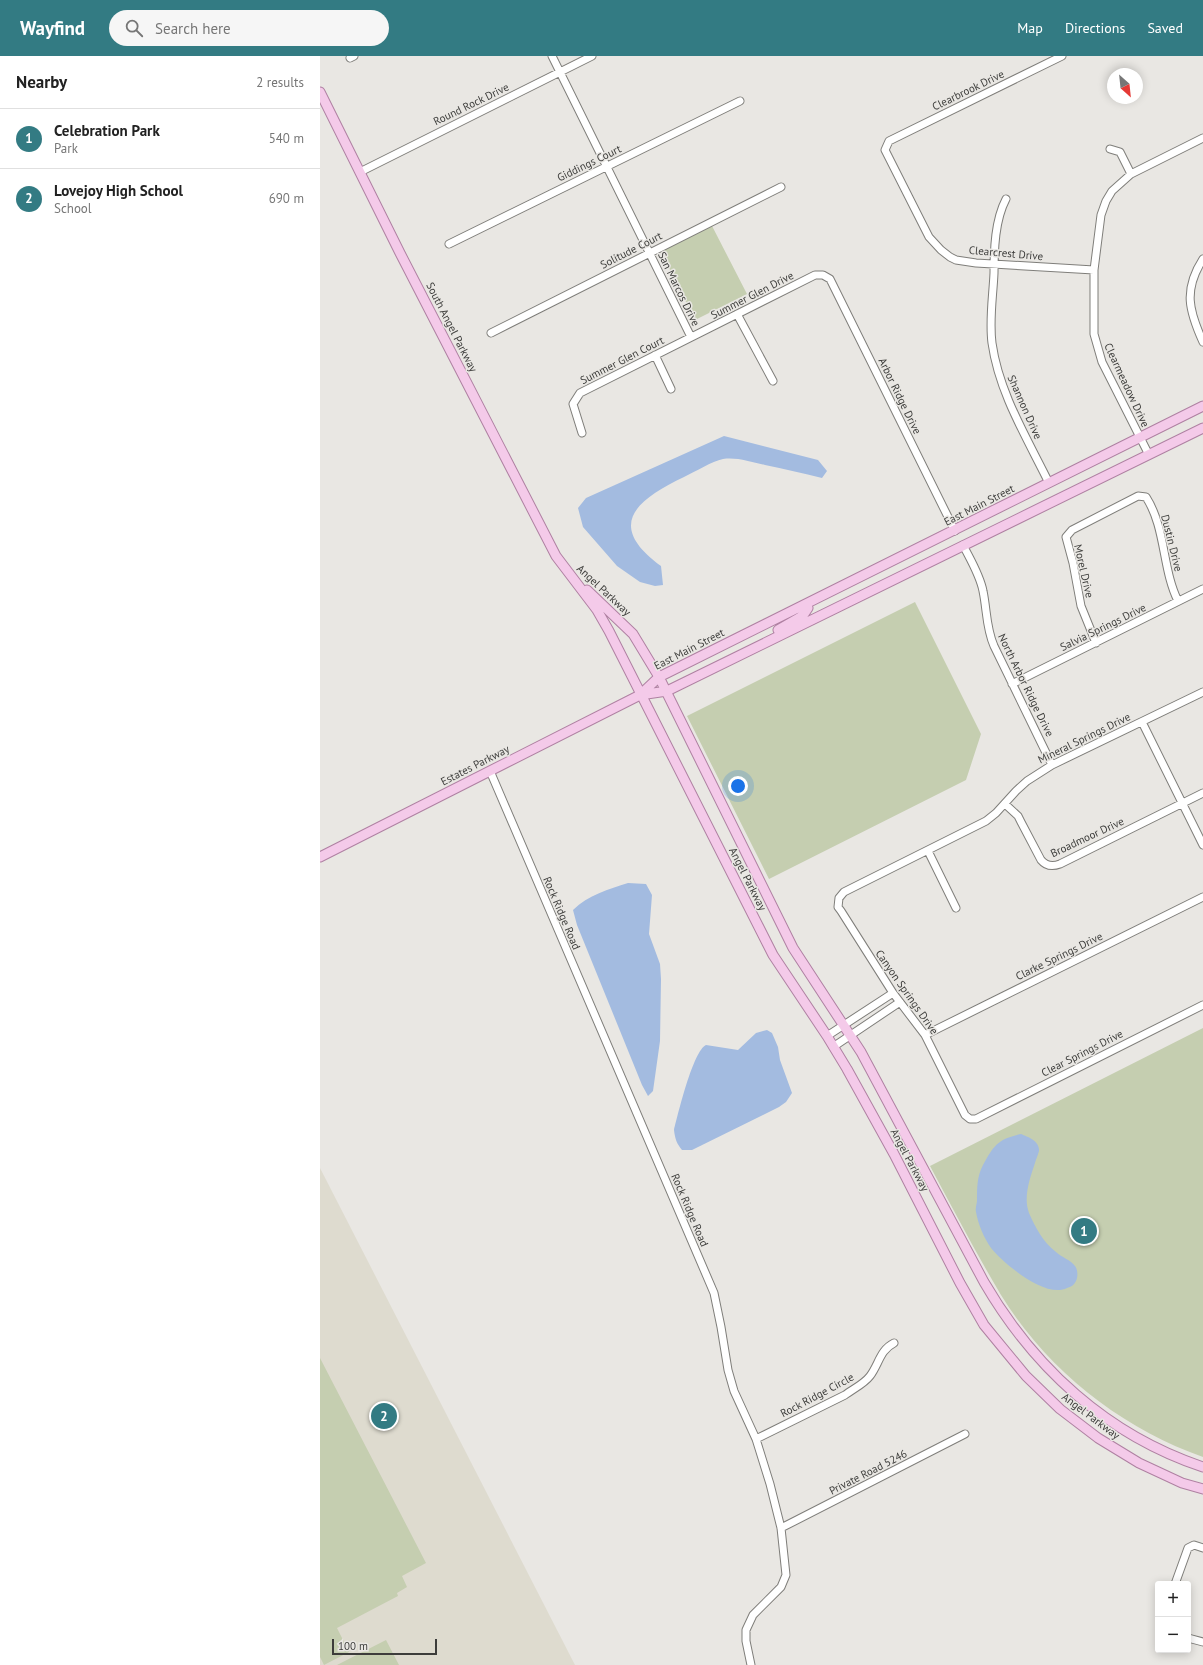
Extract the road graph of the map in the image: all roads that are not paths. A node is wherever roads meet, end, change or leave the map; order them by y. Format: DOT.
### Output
graph roads {
  1 [pos="552,56"];
  2 [pos="592,56"];
  3 [pos="1062,56"];
  4 [pos="560,72"];
  5 [pos="320,92"];
  6 [pos="740,101"];
  7 [pos="1203,138"];
  8 [pos="885,147"];
  9 [pos="1110,149"];
  10 [pos="606,167"];
  11 [pos="360,172"];
  12 [pos="1131,174"];
  13 [pos="781,187"];
  14 [pos="1006,199"];
  15 [pos="449,244"];
  16 [pos="649,253"];
  17 [pos="1203,259"];
  18 [pos="994,264"];
  19 [pos="1094,270"];
  20 [pos="823,275"];
  21 [pos="738,314"];
  22 [pos="491,333"];
  23 [pos="691,337"];
  24 [pos="1203,342"];
  25 [pos="655,355"];
  26 [pos="773,381"];
  27 [pos="672,389"];
  28 [pos="1203,406"];
  29 [pos="1203,428"];
  30 [pos="582,433"];
  31 [pos="1140,438"];
  32 [pos="1149,455"];
  33 [pos="1049,484"];
  34 [pos="1138,496"];
  35 [pos="955,530"];
  36 [pos="963,545"];
  37 [pos="567,571"];
  38 [pos="1203,589"];
  39 [pos="1178,602"];
  40 [pos="806,604"];
  41 [pos="1096,643"];
  42 [pos="752,648"];
  43 [pos="659,677"];
  44 [pos="1012,684"];
  45 [pos="667,691"];
  46 [pos="1203,692"];
  47 [pos="640,695"];
  48 [pos="1142,722"];
  49 [pos="1052,765"];
  50 [pos="490,771"];
  51 [pos="1203,792"];
  52 [pos="1182,803"];
  53 [pos="1005,804"];
  54 [pos="1203,846"];
  55 [pos="928,851"];
  56 [pos="320,857"];
  57 [pos="1203,897"];
  58 [pos="839,898"];
  59 [pos="956,908"];
  60 [pos="893,993"];
  61 [pos="900,1002"];
  62 [pos="1203,1005"];
  63 [pos="843,1025"];
  64 [pos="925,1035"];
  65 [pos="827,1036"];
  66 [pos="850,1036"];
  67 [pos="834,1046"];
  68 [pos="970,1119"];
  69 [pos="894,1343"];
  70 [pos="965,1434"];
  71 [pos="756,1439"];
  72 [pos="1203,1467"];
  73 [pos="1203,1490"];
  74 [pos="781,1528"];
  75 [pos="1203,1548"];
  76 [pos="1176,1581"];
  77 [pos="1191,1639"];
  78 [pos="1203,1642"];
  79 [pos="751,1665"];
  1 -- 4 [label="street, San Marcos Drive"];
  2 -- 4 [label="street, Round Rock Drive"];
  3 -- 8 [label="street, Clearbrook Drive"];
  4 -- 10 [label="street, San Marcos Drive"];
  4 -- 11 [label="street, Round Rock Drive"];
  5 -- 11 [label="main road, South Angel Parkway"];
  6 -- 10 [label="street, Giddings Court"];
  7 -- 12 [label="street, Clearmeadow Drive"];
  8 -- 18 [label="street, Clearcrest Drive"];
  9 -- 12 [label="street"];
  10 -- 15 [label="street, Giddings Court"];
  10 -- 16 [label="street, San Marcos Drive"];
  11 -- 37 [label="main road, South Angel Parkway"];
  12 -- 19 [label="street, Clearmeadow Drive"];
  13 -- 16 [label="street, Solitude Court"];
  14 -- 18 [label="street, Shannon Drive"];
  16 -- 22 [label="street, Solitude Court"];
  16 -- 23 [label="street, San Marcos Drive"];
  17 -- 24 [label="street"];
  18 -- 19 [label="street, Clearcrest Drive"];
  18 -- 33 [label="street, Shannon Drive"];
  19 -- 31 [label="street, Clearmeadow Drive"];
  20 -- 21 [label="street, Summer Glen Drive"];
  20 -- 35 [label="street, Arbor Ridge Drive"];
  21 -- 23 [label="street, Summer Glen Drive"];
  21 -- 26 [label="street"];
  23 -- 25 [label="street, Summer Glen Court"];
  25 -- 27 [label="street"];
  25 -- 30 [label="street, Summer Glen Court"];
  28 -- 31 [label="main road, East Main Street"];
  29 -- 32 [label="main road"];
  31 -- 32 [label="street, Clearmeadow Drive"];
  31 -- 33 [label="main road, East Main Street"];
  32 -- 36 [label="main road"];
  33 -- 35 [label="main road, East Main Street"];
  34 -- 39 [label="street, Dustin Drive"];
  34 -- 41 [label="street, Morel Drive"];
  35 -- 36 [label="main road"];
  35 -- 40 [label="main road, East Main Street"];
  36 -- 42 [label="main road"];
  36 -- 44 [label="street, North Arbor Ridge Drive"];
  37 -- 43 [label="main road, Angel Parkway"];
  37 -- 47 [label="main road, Angel Parkway"];
  38 -- 39 [label="street, Salvia Springs Drive"];
  39 -- 41 [label="street, Salvia Springs Drive"];
  40 -- 42 [label="main road"];
  40 -- 43 [label="main road, East Main Street"];
  41 -- 44 [label="street, Salvia Springs Drive"];
  42 -- 45 [label="main road"];
  43 -- 45 [label="main road, Angel Parkway"];
  43 -- 47 [label="main road, East Main Street"];
  44 -- 49 [label="street, North Arbor Ridge Drive"];
  45 -- 47 [label="main road"];
  45 -- 63 [label="main road, Angel Parkway"];
  46 -- 48 [label="street, Mineral Springs Drive"];
  47 -- 50 [label="main road, Estates Parkway"];
  47 -- 65 [label="main road, Angel Parkway"];
  48 -- 49 [label="street, Mineral Springs Drive"];
  48 -- 52 [label="street"];
  49 -- 53 [label="street, Mineral Springs Drive"];
  50 -- 56 [label="main road, Estates Parkway"];
  50 -- 71 [label="street, Rock Ridge Road"];
  51 -- 52 [label="street, Broadmoor Drive"];
  52 -- 53 [label="street, Broadmoor Drive"];
  52 -- 54 [label="street"];
  53 -- 55 [label="street, Mineral Springs Drive"];
  55 -- 58 [label="street, Mineral Springs Drive"];
  55 -- 59 [label="street"];
  57 -- 64 [label="street, Clarke Springs Drive"];
  58 -- 60 [label="street, Canyon Springs Drive"];
  60 -- 61 [label="street, Canyon Springs Drive"];
  60 -- 63 [label="street"];
  61 -- 64 [label="street, Canyon Springs Drive"];
  61 -- 66 [label="street"];
  62 -- 68 [label="street, Clear Springs Drive"];
  63 -- 65 [label="street"];
  63 -- 66 [label="main road, Angel Parkway"];
  64 -- 68 [label="street, Canyon Springs Drive"];
  65 -- 67 [label="main road, Angel Parkway"];
  66 -- 67 [label="street"];
  66 -- 72 [label="main road, Angel Parkway"];
  67 -- 73 [label="main road, Angel Parkway"];
  69 -- 71 [label="street, Rock Ridge Circle"];
  70 -- 74 [label="street, Private Road 5246"];
  71 -- 74 [label="street, Rock Ridge Road"];
  74 -- 79 [label="street, Rock Ridge Road"];
  75 -- 76 [label="street"];
  77 -- 78 [label="street"];
}
